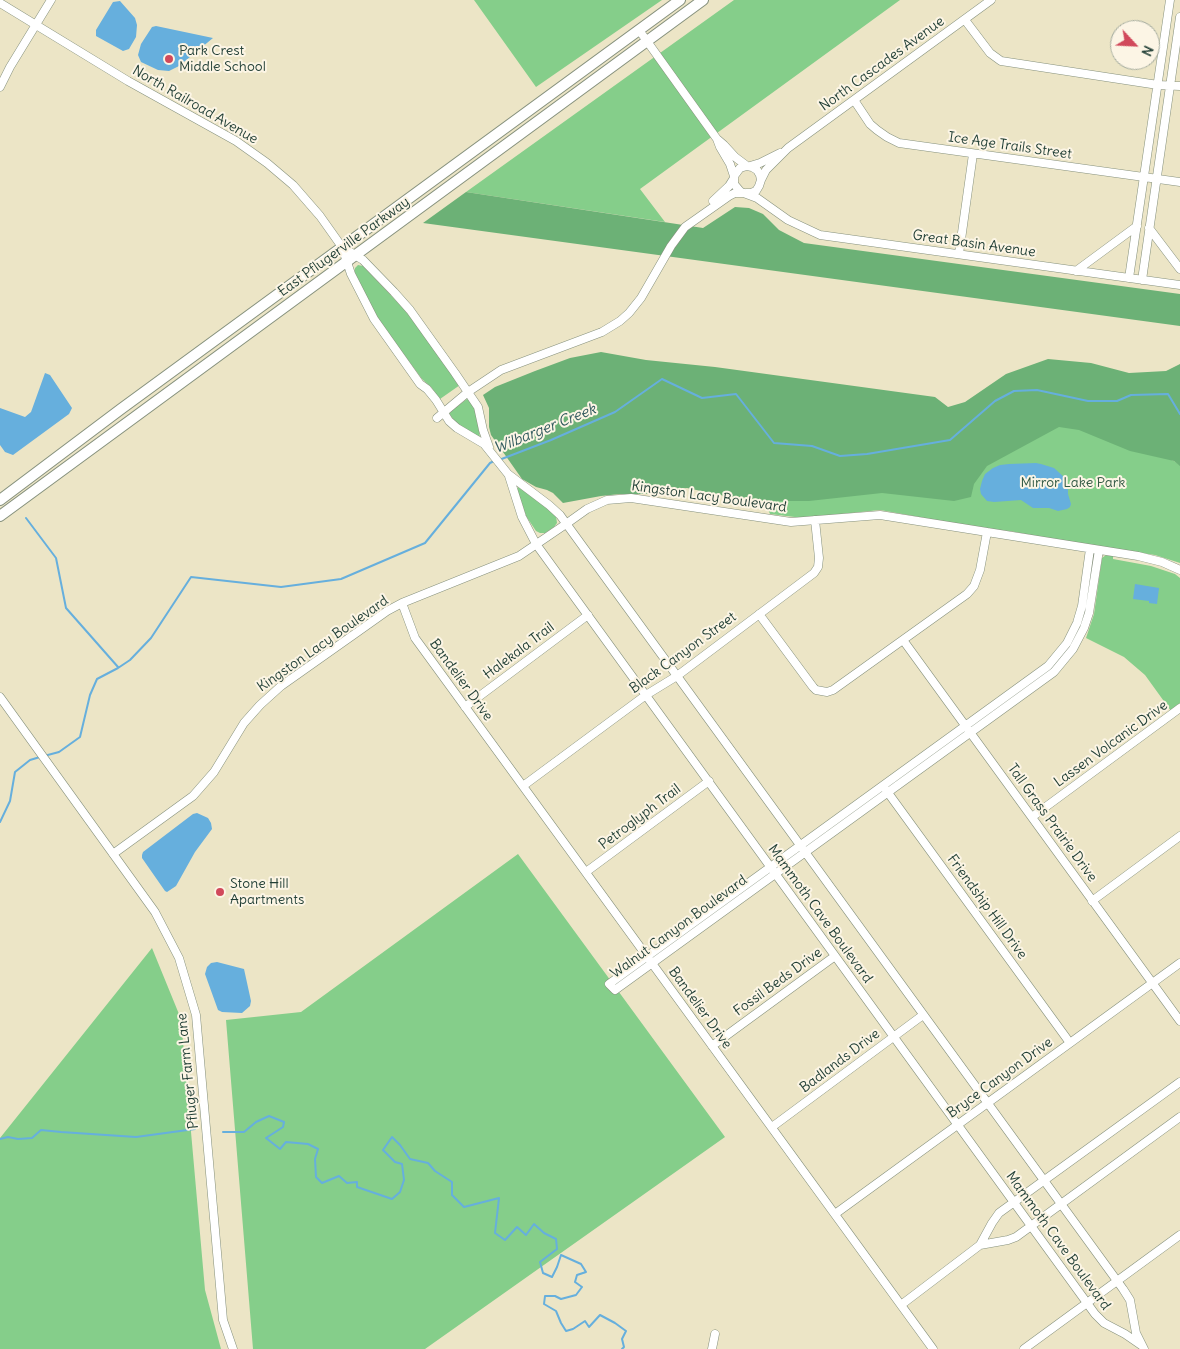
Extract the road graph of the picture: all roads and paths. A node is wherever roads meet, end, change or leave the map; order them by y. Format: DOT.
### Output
graph roads {
  1 [pos="51,0"];
  2 [pos="680,0"];
  3 [pos="703,0"];
  4 [pos="991,0"];
  5 [pos="1170,0"];
  6 [pos="0,4"];
  7 [pos="1180,17"];
  8 [pos="964,20"];
  9 [pos="36,25"];
  10 [pos="640,30"];
  11 [pos="647,40"];
  12 [pos="1158,85"];
  13 [pos="1170,85"];
  14 [pos="1180,86"];
  15 [pos="0,87"];
  16 [pos="854,100"];
  17 [pos="717,139"];
  18 [pos="788,148"];
  19 [pos="973,154"];
  20 [pos="748,166"];
  21 [pos="734,177"];
  22 [pos="1144,177"];
  23 [pos="1156,179"];
  24 [pos="761,182"];
  25 [pos="1180,182"];
  26 [pos="744,193"];
  27 [pos="771,208"];
  28 [pos="692,222"];
  29 [pos="1137,226"];
  30 [pos="1149,228"];
  31 [pos="342,247"];
  32 [pos="959,254"];
  33 [pos="351,259"];
  34 [pos="1180,269"];
  35 [pos="1076,271"];
  36 [pos="1129,278"];
  37 [pos="1142,280"];
  38 [pos="1180,286"];
  39 [pos="468,392"];
  40 [pos="121,409"];
  41 [pos="443,412"];
  42 [pos="437,418"];
  43 [pos="130,420"];
  44 [pos="489,449"];
  45 [pos="508,474"];
  46 [pos="0,500"];
  47 [pos="0,516"];
  48 [pos="815,520"];
  49 [pos="566,524"];
  50 [pos="987,532"];
  51 [pos="536,544"];
  52 [pos="1090,548"];
  53 [pos="1099,550"];
  54 [pos="1180,570"];
  55 [pos="402,603"];
  56 [pos="759,614"];
  57 [pos="588,616"];
  58 [pos="903,640"];
  59 [pos="676,676"];
  60 [pos="646,695"];
  61 [pos="0,697"];
  62 [pos="465,707"];
  63 [pos="1180,708"];
  64 [pos="968,729"];
  65 [pos="708,781"];
  66 [pos="523,786"];
  67 [pos="886,789"];
  68 [pos="1032,817"];
  69 [pos="1180,836"];
  70 [pos="800,846"];
  71 [pos="806,853"];
  72 [pos="113,854"];
  73 [pos="770,866"];
  74 [pos="586,872"];
  75 [pos="776,874"];
  76 [pos="1092,900"];
  77 [pos="835,956"];
  78 [pos="650,959"];
  79 [pos="1180,963"];
  80 [pos="1152,983"];
  81 [pos="923,1015"];
  82 [pos="1180,1021"];
  83 [pos="894,1037"];
  84 [pos="1070,1043"];
  85 [pos="712,1046"];
  86 [pos="1180,1082"];
  87 [pos="987,1103"];
  88 [pos="1180,1117"];
  89 [pos="958,1125"];
  90 [pos="772,1127"];
  91 [pos="1044,1181"];
  92 [pos="1014,1202"];
  93 [pos="1061,1204"];
  94 [pos="835,1214"];
  95 [pos="1031,1226"];
  96 [pos="1180,1235"];
  97 [pos="980,1245"];
  98 [pos="1117,1281"];
  99 [pos="1087,1303"];
  100 [pos="901,1305"];
  101 [pos="715,1334"];
  102 [pos="1142,1347"];
  103 [pos="233,1349"];
  104 [pos="712,1349"];
  105 [pos="934,1349"];
  106 [pos="1024,1349"];
  1 -- 9 [label="street"];
  2 -- 10 [label="main road, East Pflugerville Parkway"];
  3 -- 11 [label="main road, East Pflugerville Parkway"];
  4 -- 8 [label="street, North Cascades Avenue"];
  5 -- 12 [label="street"];
  6 -- 9 [label="street, North Railroad Avenue"];
  7 -- 13 [label="street"];
  8 -- 12 [label="street"];
  8 -- 16 [label="street, North Cascades Avenue"];
  9 -- 15 [label="street"];
  9 -- 31 [label="street, North Railroad Avenue"];
  10 -- 11 [label="street"];
  10 -- 31 [label="main road, East Pflugerville Parkway"];
  11 -- 17 [label="street"];
  11 -- 33 [label="main road, East Pflugerville Parkway"];
  12 -- 13 [label="street"];
  12 -- 22 [label="street"];
  13 -- 14 [label="street"];
  13 -- 23 [label="street"];
  16 -- 18 [label="street, North Cascades Avenue"];
  16 -- 19 [label="street, Ice Age Trails Street"];
  17 -- 20 [label="street"];
  17 -- 21 [label="street"];
  18 -- 20 [label="street, North Cascades Avenue"];
  18 -- 24 [label="street, North Cascades Avenue"];
  19 -- 22 [label="street, Ice Age Trails Street"];
  19 -- 32 [label="street"];
  20 -- 21 [label="street"];
  20 -- 24 [label="street"];
  21 -- 26 [label="street"];
  21 -- 28 [label="street"];
  22 -- 23 [label="street, Ice Age Trails Street"];
  22 -- 29 [label="street"];
  23 -- 25 [label="street, Ice Age Trails Street"];
  23 -- 30 [label="street"];
  24 -- 26 [label="street"];
  24 -- 27 [label="street"];
  26 -- 27 [label="street, Great Basin Avenue"];
  26 -- 28 [label="street"];
  27 -- 32 [label="street, Great Basin Avenue"];
  28 -- 39 [label="street"];
  29 -- 35 [label="street"];
  29 -- 36 [label="street"];
  30 -- 34 [label="street"];
  30 -- 37 [label="street"];
  31 -- 33 [label="street, Mammoth Cave Boulevard"];
  31 -- 40 [label="main road, East Pflugerville Parkway"];
  32 -- 35 [label="street, Great Basin Avenue"];
  33 -- 39 [label="street, Mammoth Cave Boulevard"];
  33 -- 41 [label="street, Mammoth Cave Boulevard"];
  33 -- 43 [label="main road, East Pflugerville Parkway"];
  35 -- 36 [label="street, Great Basin Avenue"];
  36 -- 37 [label="street, Great Basin Avenue"];
  37 -- 38 [label="street, Great Basin Avenue"];
  39 -- 41 [label="street"];
  39 -- 44 [label="street, Mammoth Cave Boulevard"];
  40 -- 43 [label="street"];
  40 -- 46 [label="main road, East Pflugerville Parkway"];
  41 -- 42 [label="street"];
  41 -- 44 [label="street, Mammoth Cave Boulevard"];
  43 -- 47 [label="main road, East Pflugerville Parkway"];
  44 -- 45 [label="street, Mammoth Cave Boulevard"];
  45 -- 49 [label="street, Mammoth Cave Boulevard"];
  45 -- 51 [label="street, Mammoth Cave Boulevard"];
  48 -- 49 [label="street, Kingston Lacy Boulevard"];
  48 -- 50 [label="street, Kingston Lacy Boulevard"];
  48 -- 56 [label="street, Black Canyon Street"];
  49 -- 51 [label="street, Kingston Lacy Boulevard"];
  49 -- 59 [label="street, Mammoth Cave Boulevard"];
  50 -- 52 [label="street, Kingston Lacy Boulevard"];
  50 -- 58 [label="street"];
  51 -- 55 [label="street, Kingston Lacy Boulevard"];
  51 -- 57 [label="street, Mammoth Cave Boulevard"];
  52 -- 53 [label="street, Kingston Lacy Boulevard"];
  52 -- 64 [label="street, Walnut Canyon Boulevard"];
  53 -- 54 [label="street, Kingston Lacy Boulevard"];
  53 -- 64 [label="street, Walnut Canyon Boulevard"];
  55 -- 62 [label="street, Bandelier Drive"];
  55 -- 72 [label="street, Kingston Lacy Boulevard"];
  56 -- 58 [label="street"];
  56 -- 59 [label="street, Black Canyon Street"];
  57 -- 60 [label="street, Mammoth Cave Boulevard"];
  57 -- 62 [label="street, Halekala Trail"];
  58 -- 64 [label="street, Tall Grass Prairie Drive"];
  59 -- 60 [label="street, Black Canyon Street"];
  59 -- 70 [label="street, Mammoth Cave Boulevard"];
  60 -- 65 [label="street, Mammoth Cave Boulevard"];
  60 -- 66 [label="street, Black Canyon Street"];
  61 -- 72 [label="street, Pfluger Farm Lane"];
  62 -- 66 [label="street, Bandelier Drive"];
  63 -- 68 [label="street, Lassen Volcanic Drive"];
  64 -- 67 [label="street, Walnut Canyon Boulevard"];
  64 -- 68 [label="street, Tall Grass Prairie Drive"];
  65 -- 73 [label="street, Mammoth Cave Boulevard"];
  65 -- 74 [label="street, Petroglyph Trail"];
  66 -- 74 [label="street, Bandelier Drive"];
  67 -- 70 [label="street, Walnut Canyon Boulevard"];
  67 -- 71 [label="street, Walnut Canyon Boulevard"];
  67 -- 84 [label="street, Friendship Hill Drive"];
  68 -- 76 [label="street, Tall Grass Prairie Drive"];
  69 -- 76 [label="street"];
  70 -- 71 [label="street, Mammoth Cave Boulevard"];
  70 -- 73 [label="street, Walnut Canyon Boulevard"];
  71 -- 75 [label="street, Walnut Canyon Boulevard"];
  71 -- 81 [label="street, Mammoth Cave Boulevard"];
  72 -- 103 [label="street, Pfluger Farm Lane"];
  73 -- 75 [label="street, Mammoth Cave Boulevard"];
  73 -- 78 [label="street, Walnut Canyon Boulevard"];
  74 -- 78 [label="street, Bandelier Drive"];
  75 -- 77 [label="street, Mammoth Cave Boulevard"];
  75 -- 78 [label="street, Walnut Canyon Boulevard"];
  76 -- 80 [label="street, Tall Grass Prairie Drive"];
  77 -- 83 [label="street, Mammoth Cave Boulevard"];
  77 -- 85 [label="street, Fossil Beds Drive"];
  78 -- 78 [label="street, Walnut Canyon Boulevard"];
  78 -- 85 [label="street, Bandelier Drive"];
  79 -- 80 [label="street, Bryce Canyon Drive"];
  80 -- 82 [label="street, Tall Grass Prairie Drive"];
  80 -- 84 [label="street, Bryce Canyon Drive"];
  81 -- 83 [label="street, Badlands Drive"];
  81 -- 87 [label="street, Mammoth Cave Boulevard"];
  83 -- 89 [label="street, Mammoth Cave Boulevard"];
  83 -- 90 [label="street, Badlands Drive"];
  84 -- 87 [label="street, Bryce Canyon Drive"];
  85 -- 90 [label="street, Bandelier Drive"];
  86 -- 91 [label="street"];
  87 -- 89 [label="street, Bryce Canyon Drive"];
  87 -- 91 [label="street, Mammoth Cave Boulevard"];
  88 -- 93 [label="street"];
  89 -- 92 [label="street, Mammoth Cave Boulevard"];
  89 -- 94 [label="street, Bryce Canyon Drive"];
  90 -- 94 [label="street, Bandelier Drive"];
  91 -- 92 [label="street"];
  91 -- 93 [label="street, Mammoth Cave Boulevard"];
  92 -- 95 [label="street, Mammoth Cave Boulevard"];
  92 -- 97 [label="street"];
  93 -- 95 [label="street"];
  93 -- 98 [label="street, Mammoth Cave Boulevard"];
  94 -- 100 [label="street, Bandelier Drive"];
  95 -- 97 [label="street"];
  95 -- 99 [label="street, Mammoth Cave Boulevard"];
  96 -- 98 [label="street"];
  97 -- 100 [label="street"];
  98 -- 99 [label="street"];
  98 -- 102 [label="street, Mammoth Cave Boulevard"];
  99 -- 102 [label="street, Mammoth Cave Boulevard"];
  99 -- 106 [label="street"];
  100 -- 105 [label="street, Bandelier Drive"];
  101 -- 104 [label="street"];
}
